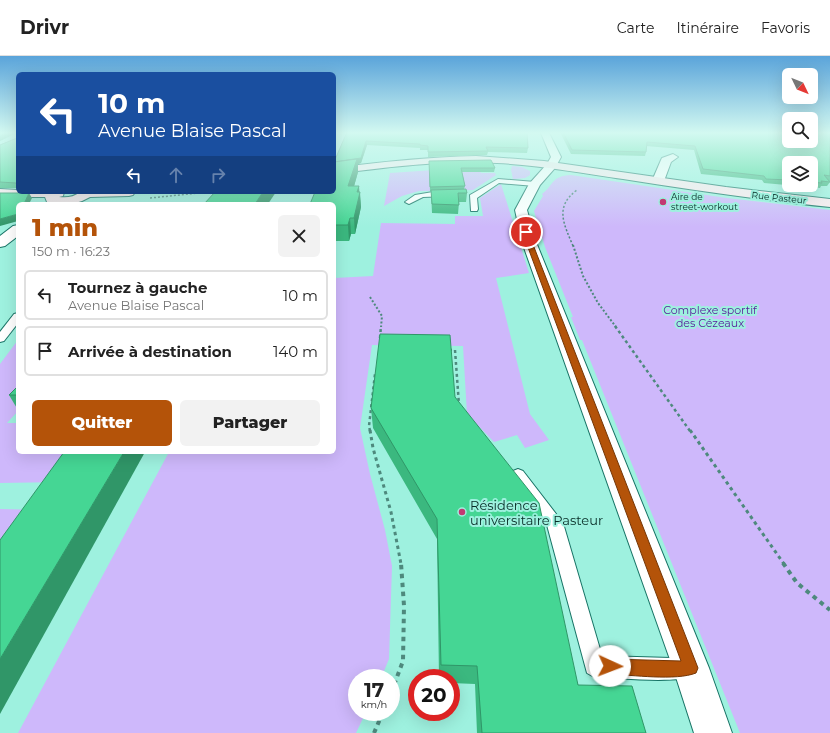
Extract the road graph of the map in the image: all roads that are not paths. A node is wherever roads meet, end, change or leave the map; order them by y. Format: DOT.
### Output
graph roads {
  1 [pos="389,165"];
  2 [pos="540,165"];
  3 [pos="664,165"];
  4 [pos="551,166"];
  5 [pos="336,170"];
  6 [pos="658,181"];
  7 [pos="535,184"];
  8 [pos="0,193"];
  9 [pos="85,194"];
  10 [pos="478,194"];
  11 [pos="58,198"];
  12 [pos="409,202"];
  13 [pos="830,203"];
  14 [pos="474,209"];
  15 [pos="16,230"];
  16 [pos="0,242"];
  17 [pos="16,319"];
  18 [pos="0,339"];
  19 [pos="518,475"];
  20 [pos="690,668"];
  21 [pos="713,733"];
  1 -- 5 [label="main road, Rue Pasteur"];
  2 -- 4 [label="main road, Rue Pasteur"];
  3 -- 6 [label="street"];
  4 -- 6 [label="main road, Rue Pasteur"];
  4 -- 7 [label="street"];
  6 -- 13 [label="main road, Rue Pasteur"];
  7 -- 10 [label="lane"];
  7 -- 20 [label="street"];
  8 -- 11 [label="main road"];
  9 -- 11 [label="main road"];
  10 -- 12 [label="lane"];
  10 -- 14 [label="lane"];
  15 -- 16 [label="street"];
  17 -- 18 [label="lane"];
  19 -- 20 [label="lane"];
  20 -- 21 [label="street"];
}
